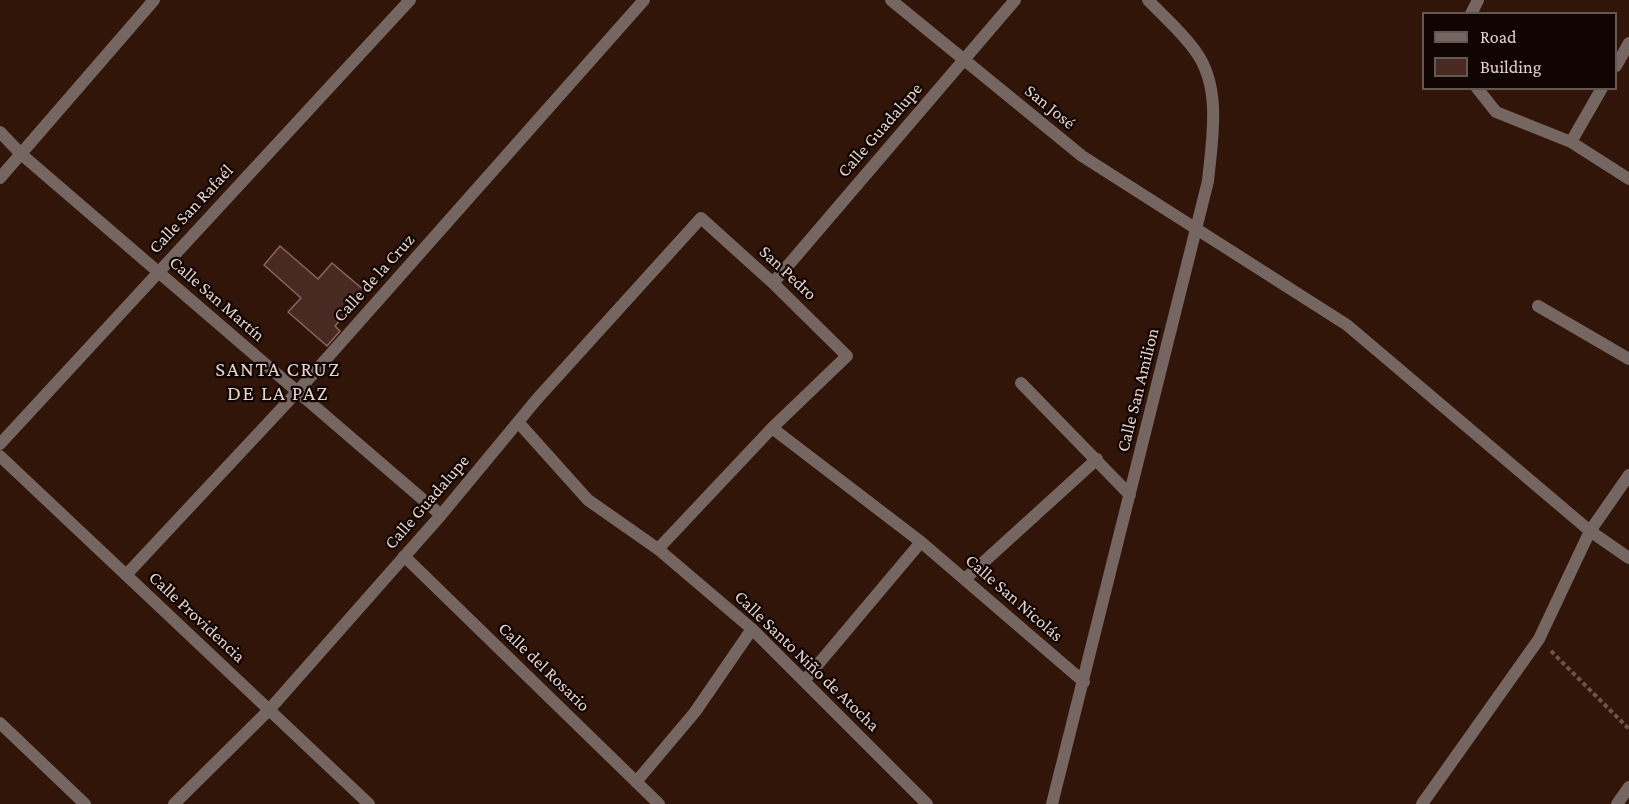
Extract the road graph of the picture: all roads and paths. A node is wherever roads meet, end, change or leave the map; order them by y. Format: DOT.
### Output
graph roads {
  1 [pos="154,0"];
  2 [pos="410,0"];
  3 [pos="644,0"];
  4 [pos="891,0"];
  5 [pos="1015,0"];
  6 [pos="1148,0"];
  7 [pos="1629,43"];
  8 [pos="963,60"];
  9 [pos="1617,64"];
  10 [pos="1479,90"];
  11 [pos="1601,90"];
  12 [pos="0,132"];
  13 [pos="1570,142"];
  14 [pos="21,154"];
  15 [pos="0,178"];
  16 [pos="1629,179"];
  17 [pos="701,218"];
  18 [pos="1195,230"];
  19 [pos="158,272"];
  20 [pos="773,282"];
  21 [pos="1538,306"];
  22 [pos="1629,359"];
  23 [pos="1021,383"];
  24 [pos="297,392"];
  25 [pos="518,422"];
  26 [pos="772,428"];
  27 [pos="0,444"];
  28 [pos="0,456"];
  29 [pos="1097,459"];
  30 [pos="1629,475"];
  31 [pos="1130,495"];
  32 [pos="441,515"];
  33 [pos="1590,531"];
  34 [pos="921,542"];
  35 [pos="658,549"];
  36 [pos="404,556"];
  37 [pos="1629,558"];
  38 [pos="126,575"];
  39 [pos="965,579"];
  40 [pos="752,629"];
  41 [pos="1539,639"];
  42 [pos="804,681"];
  43 [pos="1084,682"];
  44 [pos="269,710"];
  45 [pos="0,723"];
  46 [pos="1629,729"];
  47 [pos="636,782"];
  48 [pos="1629,787"];
  49 [pos="85,804"];
  50 [pos="174,804"];
  51 [pos="369,804"];
  52 [pos="658,804"];
  53 [pos="927,804"];
  54 [pos="1053,804"];
  55 [pos="1422,804"];
  56 [pos="1617,804"];
  1 -- 14 [label="street"];
  2 -- 19 [label="street, Calle San Rafaél"];
  3 -- 24 [label="street, Calle de la Cruz"];
  4 -- 8 [label="street, San José"];
  5 -- 8 [label="street, Calle Guadalupe"];
  6 -- 18 [label="street, Calle San Amilion"];
  7 -- 9 [label="street"];
  8 -- 18 [label="street, San José"];
  8 -- 20 [label="street, Calle Guadalupe"];
  10 -- 13 [label="street"];
  11 -- 13 [label="street"];
  12 -- 14 [label="street, Calle San Martín"];
  13 -- 16 [label="street"];
  14 -- 15 [label="street"];
  14 -- 19 [label="street, Calle San Martín"];
  17 -- 20 [label="street, San Pedro"];
  17 -- 25 [label="street, Calle Guadalupe"];
  18 -- 31 [label="street, Calle San Amilion"];
  18 -- 33 [label="street, San José"];
  19 -- 24 [label="street, Calle San Martín"];
  19 -- 27 [label="street, Calle San Rafaél"];
  20 -- 26 [label="street, San Pedro"];
  21 -- 22 [label="street"];
  23 -- 29 [label="street"];
  24 -- 32 [label="street, Calle San Martín"];
  24 -- 38 [label="street, Calle de la Cruz"];
  25 -- 32 [label="street, Calle Guadalupe"];
  25 -- 35 [label="street, Calle Santo Niño de Atocha"];
  26 -- 34 [label="street, Calle San Nicolás"];
  26 -- 35 [label="street"];
  28 -- 38 [label="street, Calle Providencia"];
  29 -- 31 [label="street"];
  29 -- 39 [label="street"];
  30 -- 33 [label="street"];
  31 -- 43 [label="street, Calle San Amilion"];
  32 -- 36 [label="street, Calle Guadalupe"];
  33 -- 37 [label="street, San José"];
  33 -- 41 [label="street"];
  34 -- 39 [label="street, Calle San Nicolás"];
  34 -- 42 [label="street"];
  35 -- 40 [label="street, Calle Santo Niño de Atocha"];
  36 -- 44 [label="street, Calle Guadalupe"];
  36 -- 47 [label="street, Calle del Rosario"];
  38 -- 44 [label="street, Calle Providencia"];
  39 -- 43 [label="street, Calle San Nicolás"];
  40 -- 42 [label="street, Calle Santo Niño de Atocha"];
  40 -- 47 [label="street"];
  41 -- 46 [label="path"];
  41 -- 55 [label="street"];
  42 -- 53 [label="street, Calle Santo Niño de Atocha"];
  43 -- 54 [label="street, Calle San Amilion"];
  44 -- 50 [label="street, Calle Guadalupe"];
  44 -- 51 [label="street, Calle Providencia"];
  45 -- 49 [label="street"];
  47 -- 52 [label="street, Calle del Rosario"];
  48 -- 56 [label="street"];
}
